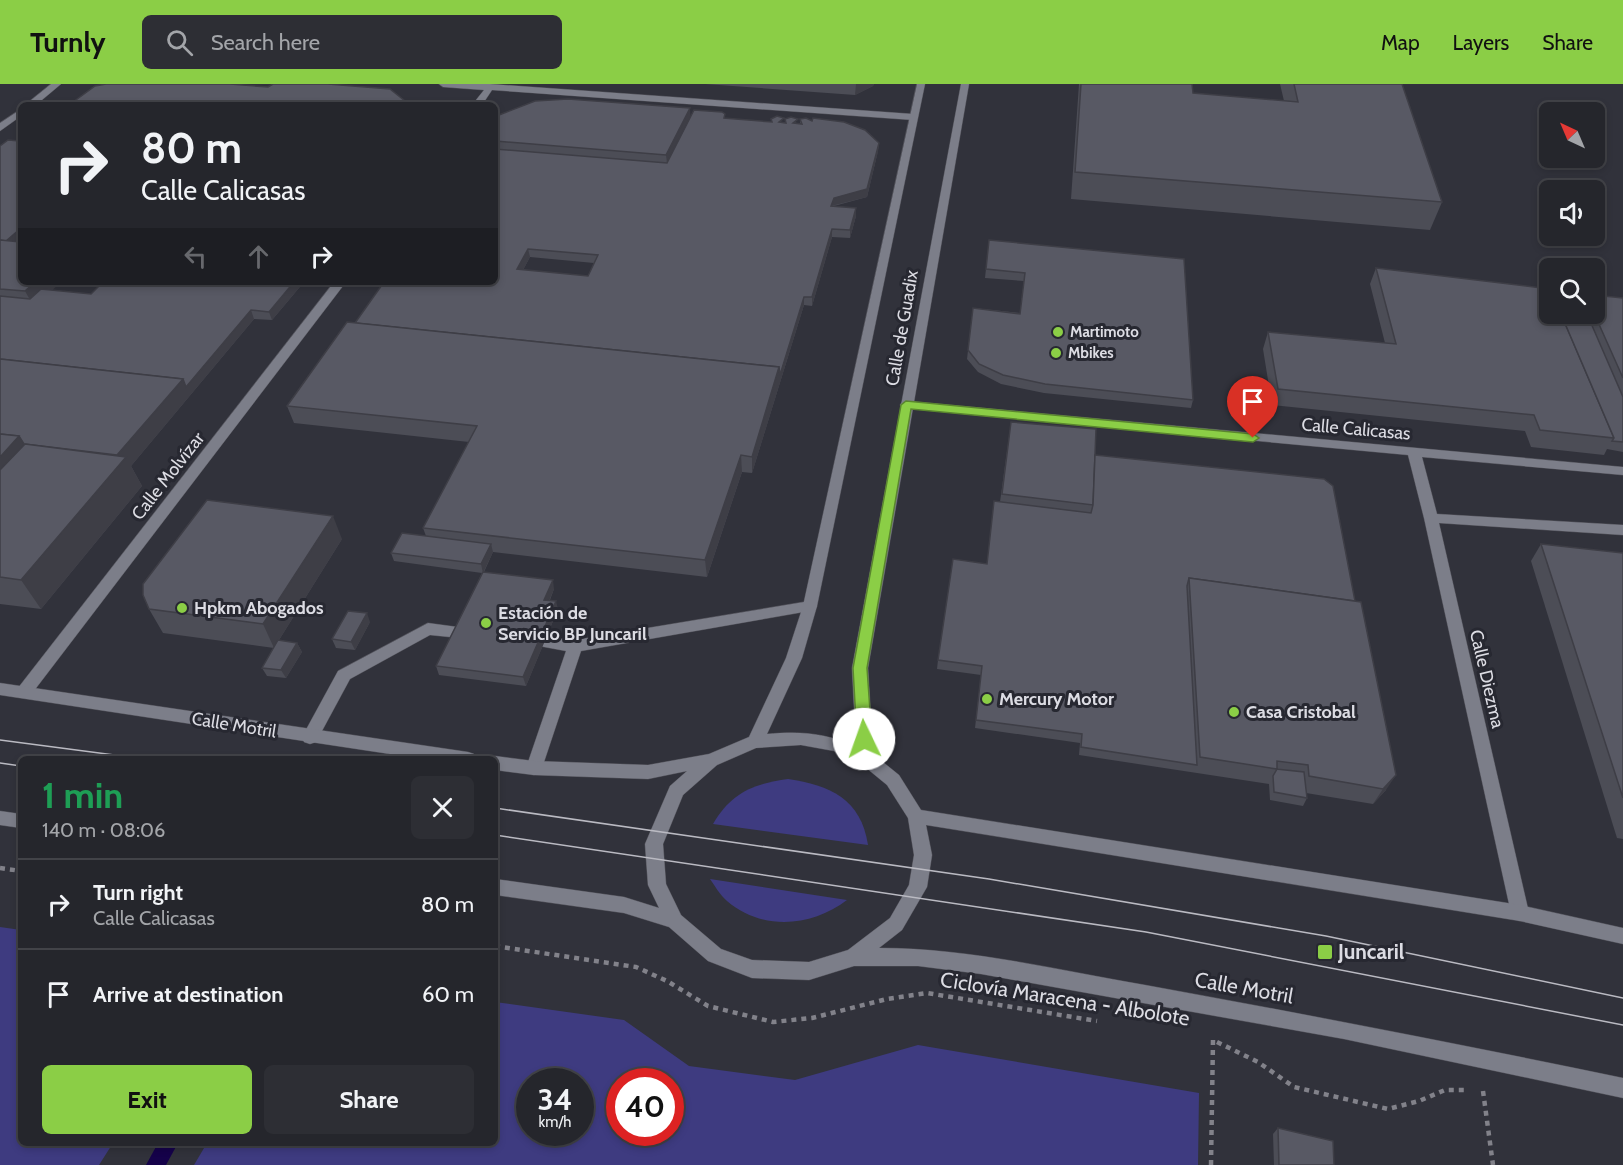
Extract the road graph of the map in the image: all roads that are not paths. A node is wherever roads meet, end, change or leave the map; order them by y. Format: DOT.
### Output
graph roads {
  1 [pos="57,84"];
  2 [pos="443,84"];
  3 [pos="921,84"];
  4 [pos="965,84"];
  5 [pos="490,87"];
  6 [pos="34,102"];
  7 [pos="479,102"];
  8 [pos="18,114"];
  9 [pos="913,117"];
  10 [pos="0,128"];
  11 [pos="338,285"];
  12 [pos="906,405"];
  13 [pos="1414,453"];
  14 [pos="1623,471"];
  15 [pos="1431,518"];
  16 [pos="1623,530"];
  17 [pos="810,606"];
  18 [pos="460,632"];
  19 [pos="544,642"];
  20 [pos="574,646"];
  21 [pos="0,689"];
  22 [pos="24,692"];
  23 [pos="310,737"];
  24 [pos="755,742"];
  25 [pos="446,756"];
  26 [pos="865,758"];
  27 [pos="711,760"];
  28 [pos="498,763"];
  29 [pos="534,768"];
  30 [pos="916,816"];
  31 [pos="0,818"];
  32 [pos="18,821"];
  33 [pos="498,887"];
  34 [pos="1520,913"];
  35 [pos="675,921"];
  36 [pos="1623,936"];
  37 [pos="854,957"];
  38 [pos="1623,1088"];
  1 -- 6 [label="street"];
  2 -- 5 [label="street"];
  3 -- 9 [label="street, Calle de Guadix"];
  4 -- 12 [label="street, Calle de Guadix"];
  5 -- 7 [label="street"];
  5 -- 9 [label="street"];
  8 -- 10 [label="street"];
  9 -- 17 [label="street, Calle de Guadix"];
  11 -- 22 [label="street, Calle Molvízar"];
  12 -- 13 [label="street, Calle Calicasas"];
  12 -- 26 [label="street, Calle de Guadix"];
  13 -- 14 [label="street, Calle Calicasas"];
  13 -- 15 [label="street, Calle Diezma"];
  15 -- 16 [label="street"];
  15 -- 34 [label="street, Calle Diezma"];
  17 -- 20 [label="street"];
  17 -- 24 [label="street, Calle de Guadix"];
  18 -- 23 [label="street"];
  19 -- 20 [label="street"];
  20 -- 29 [label="street"];
  21 -- 22 [label="street, Calle Motril"];
  22 -- 23 [label="street, Calle Motril"];
  23 -- 25 [label="street, Calle Motril"];
  24 -- 26 [label="street"];
  24 -- 27 [label="street"];
  26 -- 30 [label="street"];
  27 -- 29 [label="street"];
  27 -- 35 [label="street"];
  28 -- 29 [label="street"];
  30 -- 34 [label="street"];
  30 -- 37 [label="street"];
  31 -- 32 [label="street"];
  33 -- 35 [label="street"];
  34 -- 36 [label="street"];
  35 -- 37 [label="street"];
  37 -- 38 [label="street, Calle Motril"];
}
